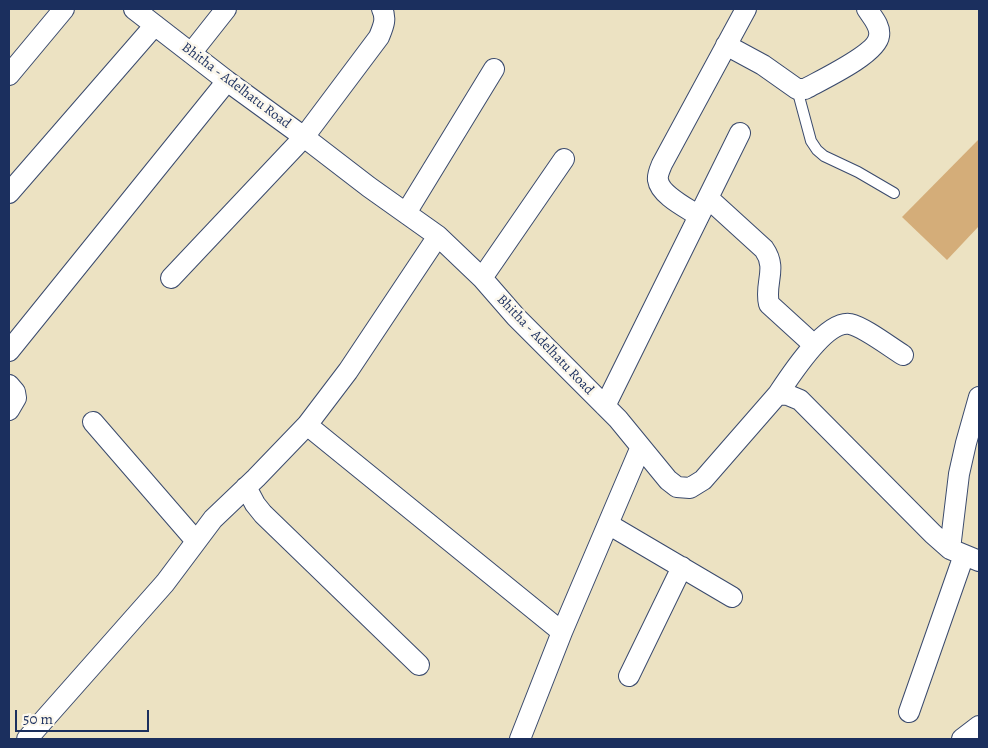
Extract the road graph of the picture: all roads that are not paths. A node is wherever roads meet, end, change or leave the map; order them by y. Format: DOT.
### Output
graph roads {
  1 [pos="64,9"];
  2 [pos="134,9"];
  3 [pos="226,9"];
  4 [pos="382,9"];
  5 [pos="746,9"];
  6 [pos="867,9"];
  7 [pos="155,25"];
  8 [pos="726,44"];
  9 [pos="192,52"];
  10 [pos="494,69"];
  11 [pos="9,75"];
  12 [pos="226,81"];
  13 [pos="788,82"];
  14 [pos="740,133"];
  15 [pos="304,137"];
  16 [pos="564,159"];
  17 [pos="9,193"];
  18 [pos="894,193"];
  19 [pos="704,207"];
  20 [pos="406,213"];
  21 [pos="438,236"];
  22 [pos="171,278"];
  23 [pos="482,278"];
  24 [pos="814,344"];
  25 [pos="9,351"];
  26 [pos="903,356"];
  27 [pos="9,385"];
  28 [pos="778,394"];
  29 [pos="979,397"];
  30 [pos="605,406"];
  31 [pos="9,410"];
  32 [pos="93,422"];
  33 [pos="307,425"];
  34 [pos="640,448"];
  35 [pos="246,487"];
  36 [pos="608,524"];
  37 [pos="196,541"];
  38 [pos="964,555"];
  39 [pos="682,567"];
  40 [pos="732,597"];
  41 [pos="562,632"];
  42 [pos="419,665"];
  43 [pos="629,676"];
  44 [pos="909,712"];
  45 [pos="979,726"];
  46 [pos="27,739"];
  47 [pos="520,739"];
  48 [pos="962,739"];
  1 -- 11 [label="street"];
  2 -- 7 [label="street, Bhitha - Adelhatu Road"];
  3 -- 9 [label="street"];
  4 -- 15 [label="street"];
  5 -- 8 [label="street"];
  6 -- 13 [label="street"];
  7 -- 9 [label="street, Bhitha - Adelhatu Road"];
  7 -- 17 [label="street"];
  8 -- 13 [label="street"];
  8 -- 19 [label="street"];
  9 -- 12 [label="street, Bhitha - Adelhatu Road"];
  10 -- 20 [label="street"];
  12 -- 15 [label="street, Bhitha - Adelhatu Road"];
  12 -- 25 [label="street"];
  13 -- 18 [label="lane"];
  14 -- 19 [label="street"];
  15 -- 20 [label="street, Bhitha - Adelhatu Road"];
  15 -- 22 [label="street"];
  16 -- 23 [label="street"];
  19 -- 24 [label="street"];
  19 -- 30 [label="street"];
  20 -- 21 [label="street, Bhitha - Adelhatu Road"];
  21 -- 23 [label="street, Bhitha - Adelhatu Road"];
  21 -- 33 [label="street"];
  23 -- 30 [label="street, Bhitha - Adelhatu Road"];
  24 -- 26 [label="street"];
  24 -- 28 [label="street"];
  27 -- 31 [label="street"];
  28 -- 34 [label="street, Bhitha - Adelhatu Road"];
  28 -- 38 [label="street"];
  29 -- 38 [label="street"];
  30 -- 34 [label="street, Bhitha - Adelhatu Road"];
  32 -- 37 [label="street"];
  33 -- 35 [label="street"];
  33 -- 41 [label="street"];
  34 -- 36 [label="street"];
  35 -- 37 [label="street"];
  35 -- 42 [label="street"];
  36 -- 39 [label="street"];
  36 -- 41 [label="street"];
  37 -- 46 [label="street"];
  38 -- 44 [label="street"];
  39 -- 40 [label="street"];
  39 -- 43 [label="street"];
  41 -- 47 [label="street"];
  45 -- 48 [label="street"];
}
